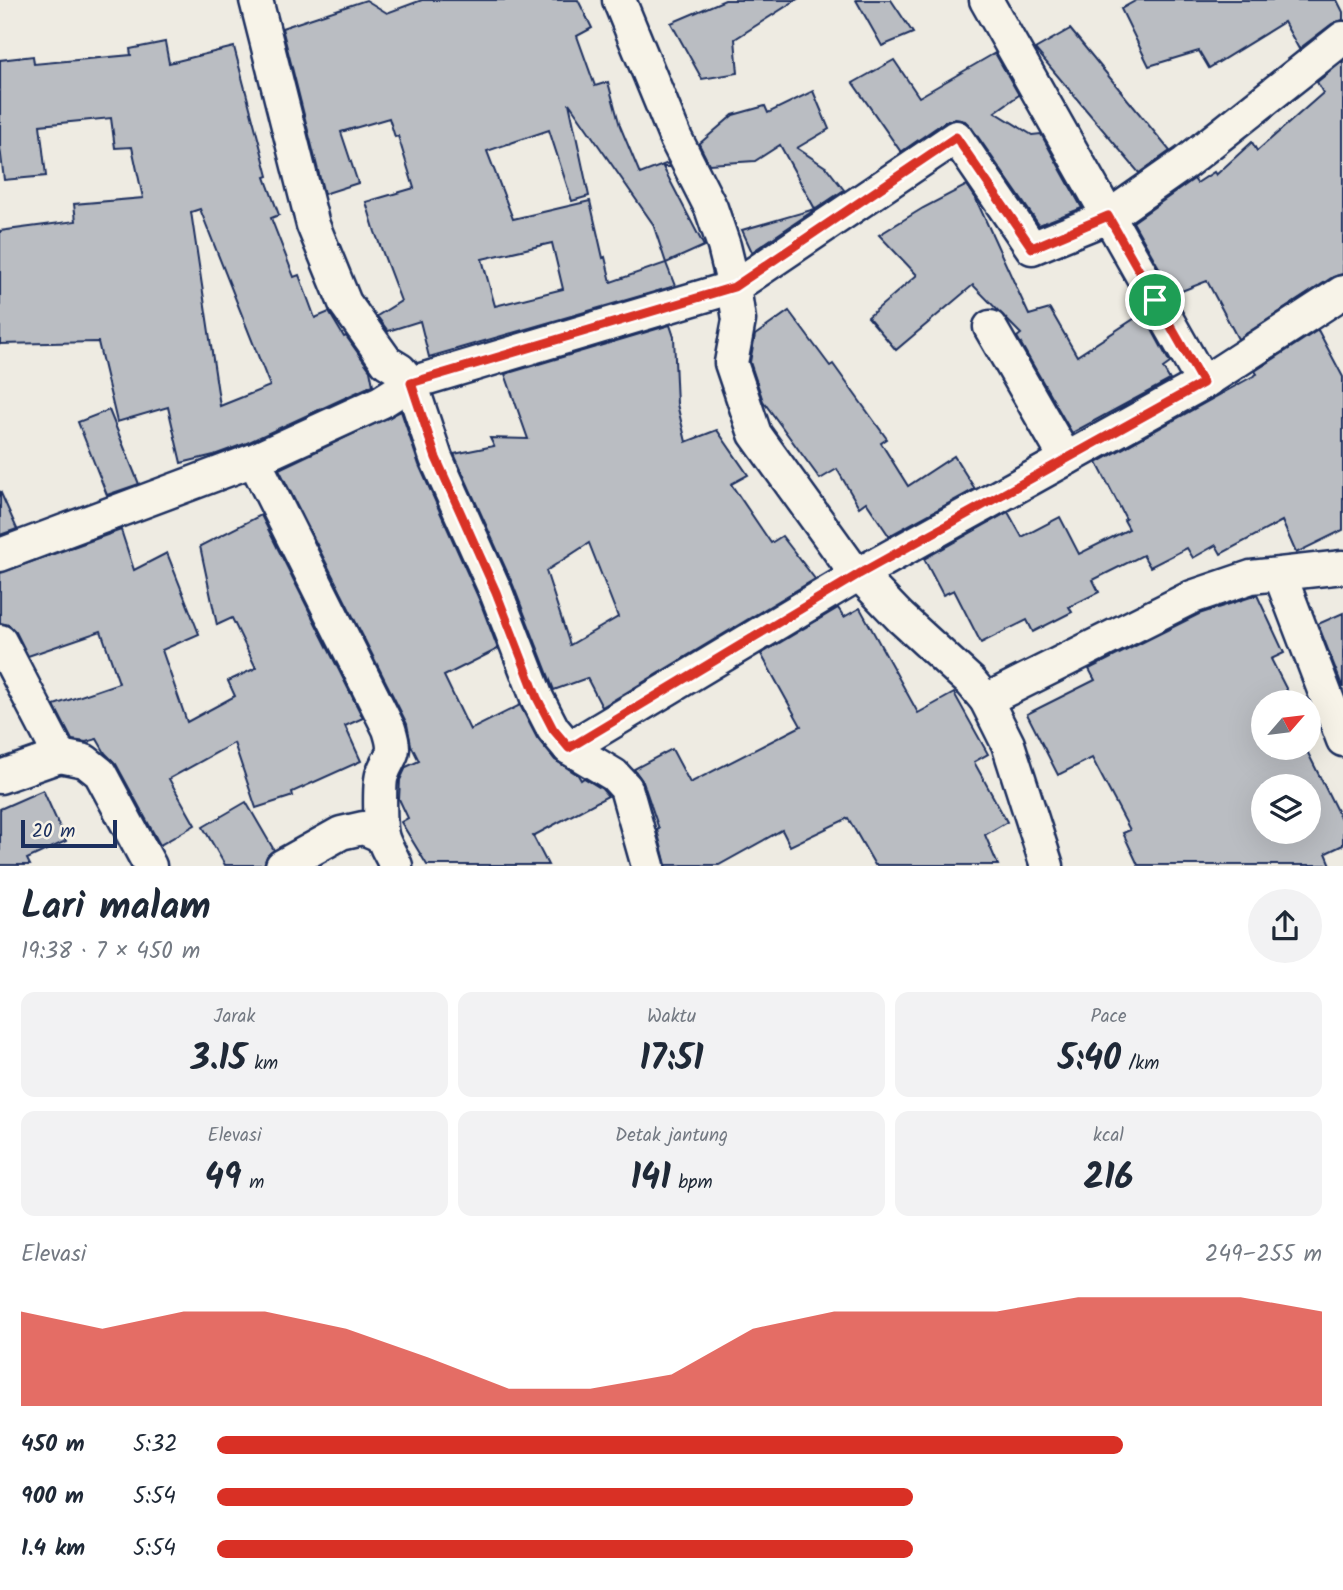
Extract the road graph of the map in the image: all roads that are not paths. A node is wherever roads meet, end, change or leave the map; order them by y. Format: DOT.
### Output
graph roads {
  1 [pos="256,0"];
  2 [pos="619,0"];
  3 [pos="986,0"];
  4 [pos="1343,38"];
  5 [pos="1108,216"];
  6 [pos="734,287"];
  7 [pos="1343,292"];
  8 [pos="990,327"];
  9 [pos="411,383"];
  10 [pos="1203,383"];
  11 [pos="1066,459"];
  12 [pos="254,460"];
  13 [pos="0,555"];
  14 [pos="1343,567"];
  15 [pos="859,574"];
  16 [pos="1280,575"];
  17 [pos="0,641"];
  18 [pos="986,700"];
  19 [pos="1343,740"];
  20 [pos="569,748"];
  21 [pos="60,756"];
  22 [pos="0,778"];
  23 [pos="382,836"];
  24 [pos="150,866"];
  25 [pos="282,866"];
  26 [pos="396,866"];
  27 [pos="648,866"];
  28 [pos="1046,866"];
  1 -- 9 [label="street"];
  2 -- 6 [label="street"];
  3 -- 5 [label="street"];
  4 -- 5 [label="street"];
  5 -- 6 [label="street"];
  5 -- 10 [label="street"];
  6 -- 9 [label="street"];
  6 -- 15 [label="street"];
  7 -- 10 [label="street"];
  8 -- 11 [label="street"];
  9 -- 12 [label="street"];
  9 -- 20 [label="street"];
  10 -- 11 [label="street"];
  11 -- 15 [label="street"];
  12 -- 13 [label="street"];
  12 -- 23 [label="street"];
  14 -- 16 [label="street"];
  15 -- 18 [label="street"];
  15 -- 20 [label="street"];
  16 -- 18 [label="street"];
  16 -- 19 [label="street"];
  17 -- 21 [label="street"];
  18 -- 28 [label="street"];
  20 -- 27 [label="street"];
  21 -- 22 [label="street"];
  21 -- 24 [label="street"];
  23 -- 25 [label="street"];
  23 -- 26 [label="street"];
}
